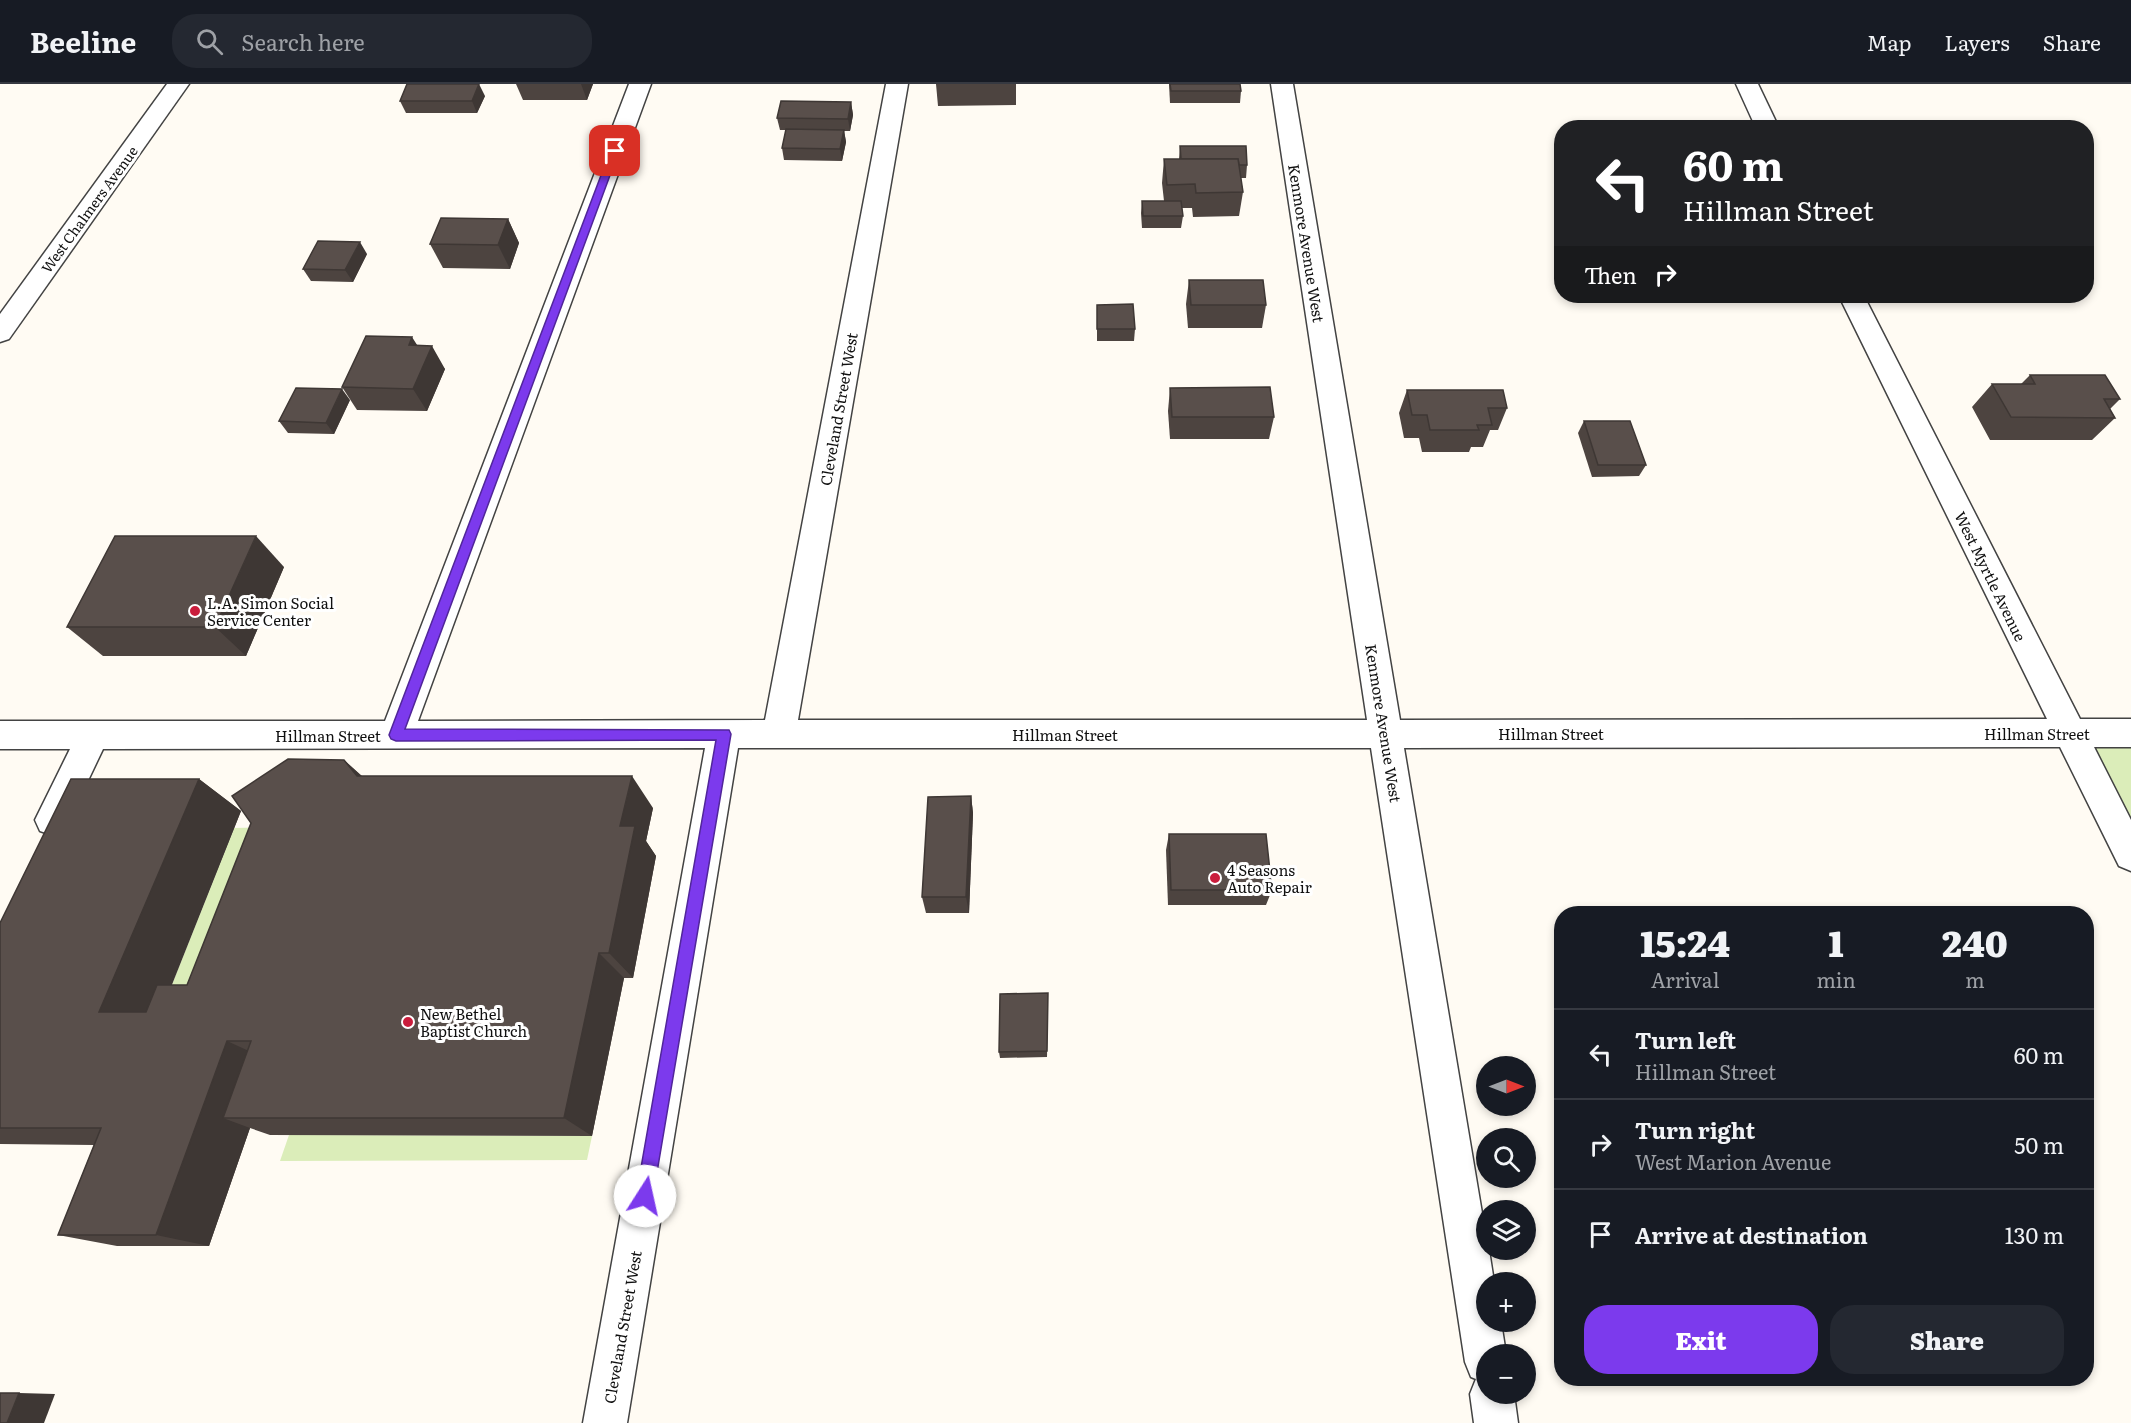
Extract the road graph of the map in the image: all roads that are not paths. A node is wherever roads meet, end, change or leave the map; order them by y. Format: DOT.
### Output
graph roads {
  1 [pos="178,84"];
  2 [pos="639,84"];
  3 [pos="897,84"];
  4 [pos="1282,84"];
  5 [pos="1747,84"];
  6 [pos="1764,120"];
  7 [pos="1855,303"];
  8 [pos="0,333"];
  9 [pos="2069,733"];
  10 [pos="2131,733"];
  11 [pos="724,734"];
  12 [pos="779,734"];
  13 [pos="1386,734"];
  14 [pos="0,735"];
  15 [pos="93,735"];
  16 [pos="396,735"];
  17 [pos="41,842"];
  18 [pos="2131,855"];
  19 [pos="1483,1344"];
  20 [pos="1493,1404"];
  21 [pos="605,1423"];
  22 [pos="1496,1423"];
  1 -- 8 [label="street, West Chalmers Avenue"];
  2 -- 16 [label="street"];
  3 -- 12 [label="street, Cleveland Street West"];
  4 -- 13 [label="street, Kenmore Avenue West"];
  5 -- 6 [label="street"];
  7 -- 9 [label="street, West Myrtle Avenue"];
  9 -- 10 [label="street, Hillman Street"];
  9 -- 13 [label="street, Hillman Street"];
  9 -- 18 [label="street, West Myrtle Avenue"];
  11 -- 12 [label="street, Hillman Street"];
  11 -- 16 [label="street, Hillman Street"];
  11 -- 21 [label="street, Cleveland Street West"];
  12 -- 13 [label="street, Hillman Street"];
  13 -- 19 [label="street, Kenmore Avenue West"];
  14 -- 15 [label="street, Hillman Street"];
  15 -- 16 [label="street, Hillman Street"];
  15 -- 17 [label="street"];
  20 -- 22 [label="street"];
}
